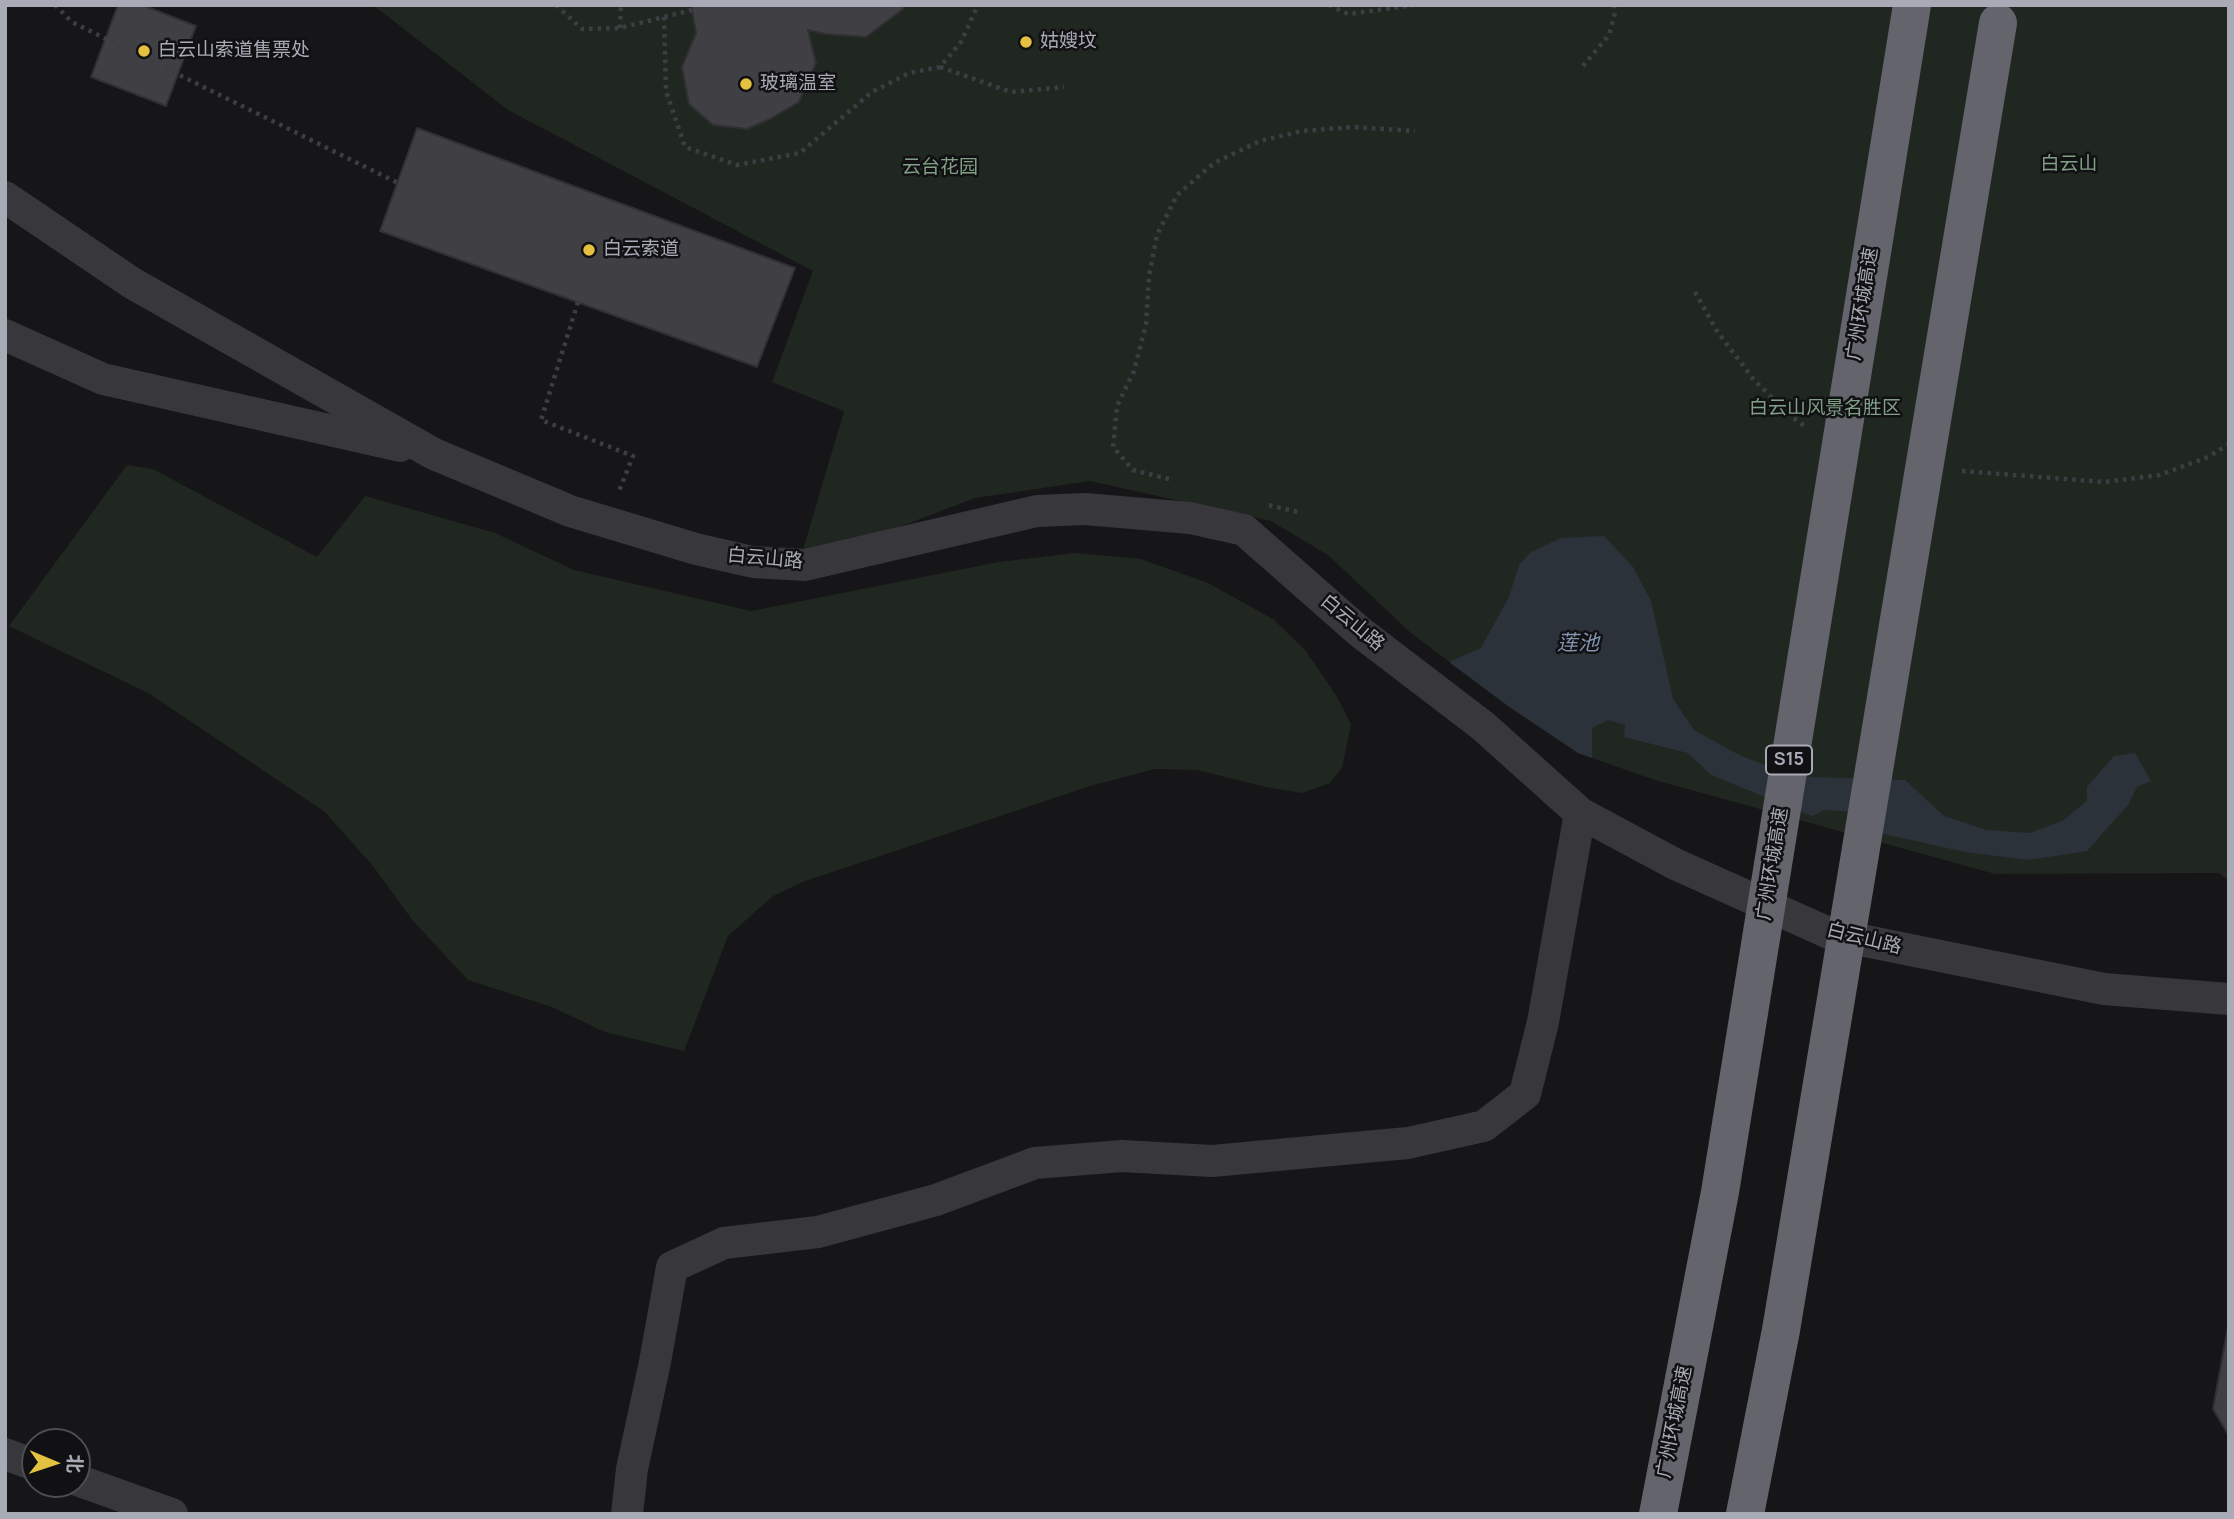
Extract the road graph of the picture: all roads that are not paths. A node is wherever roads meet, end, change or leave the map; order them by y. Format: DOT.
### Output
graph roads {
  1 [pos="1912,5"];
  2 [pos="1997,23"];
  3 [pos="5,197"];
  4 [pos="5,335"];
  5 [pos="434,454"];
  6 [pos="1580,813"];
  7 [pos="2229,999"];
  8 [pos="91,1485"];
  9 [pos="172,1514"];
  10 [pos="627,1514"];
  11 [pos="1658,1514"];
  12 [pos="1745,1514"];
  1 -- 11 [label="highway, 广州环城高速 / S15, bridge"];
  2 -- 12 [label="highway, bridge"];
  3 -- 5 [label="street"];
  4 -- 5 [label="street"];
  5 -- 6 [label="street, 白云山路"];
  6 -- 7 [label="street, 白云山路"];
  6 -- 10 [label="street"];
  8 -- 9 [label="street"];
}
